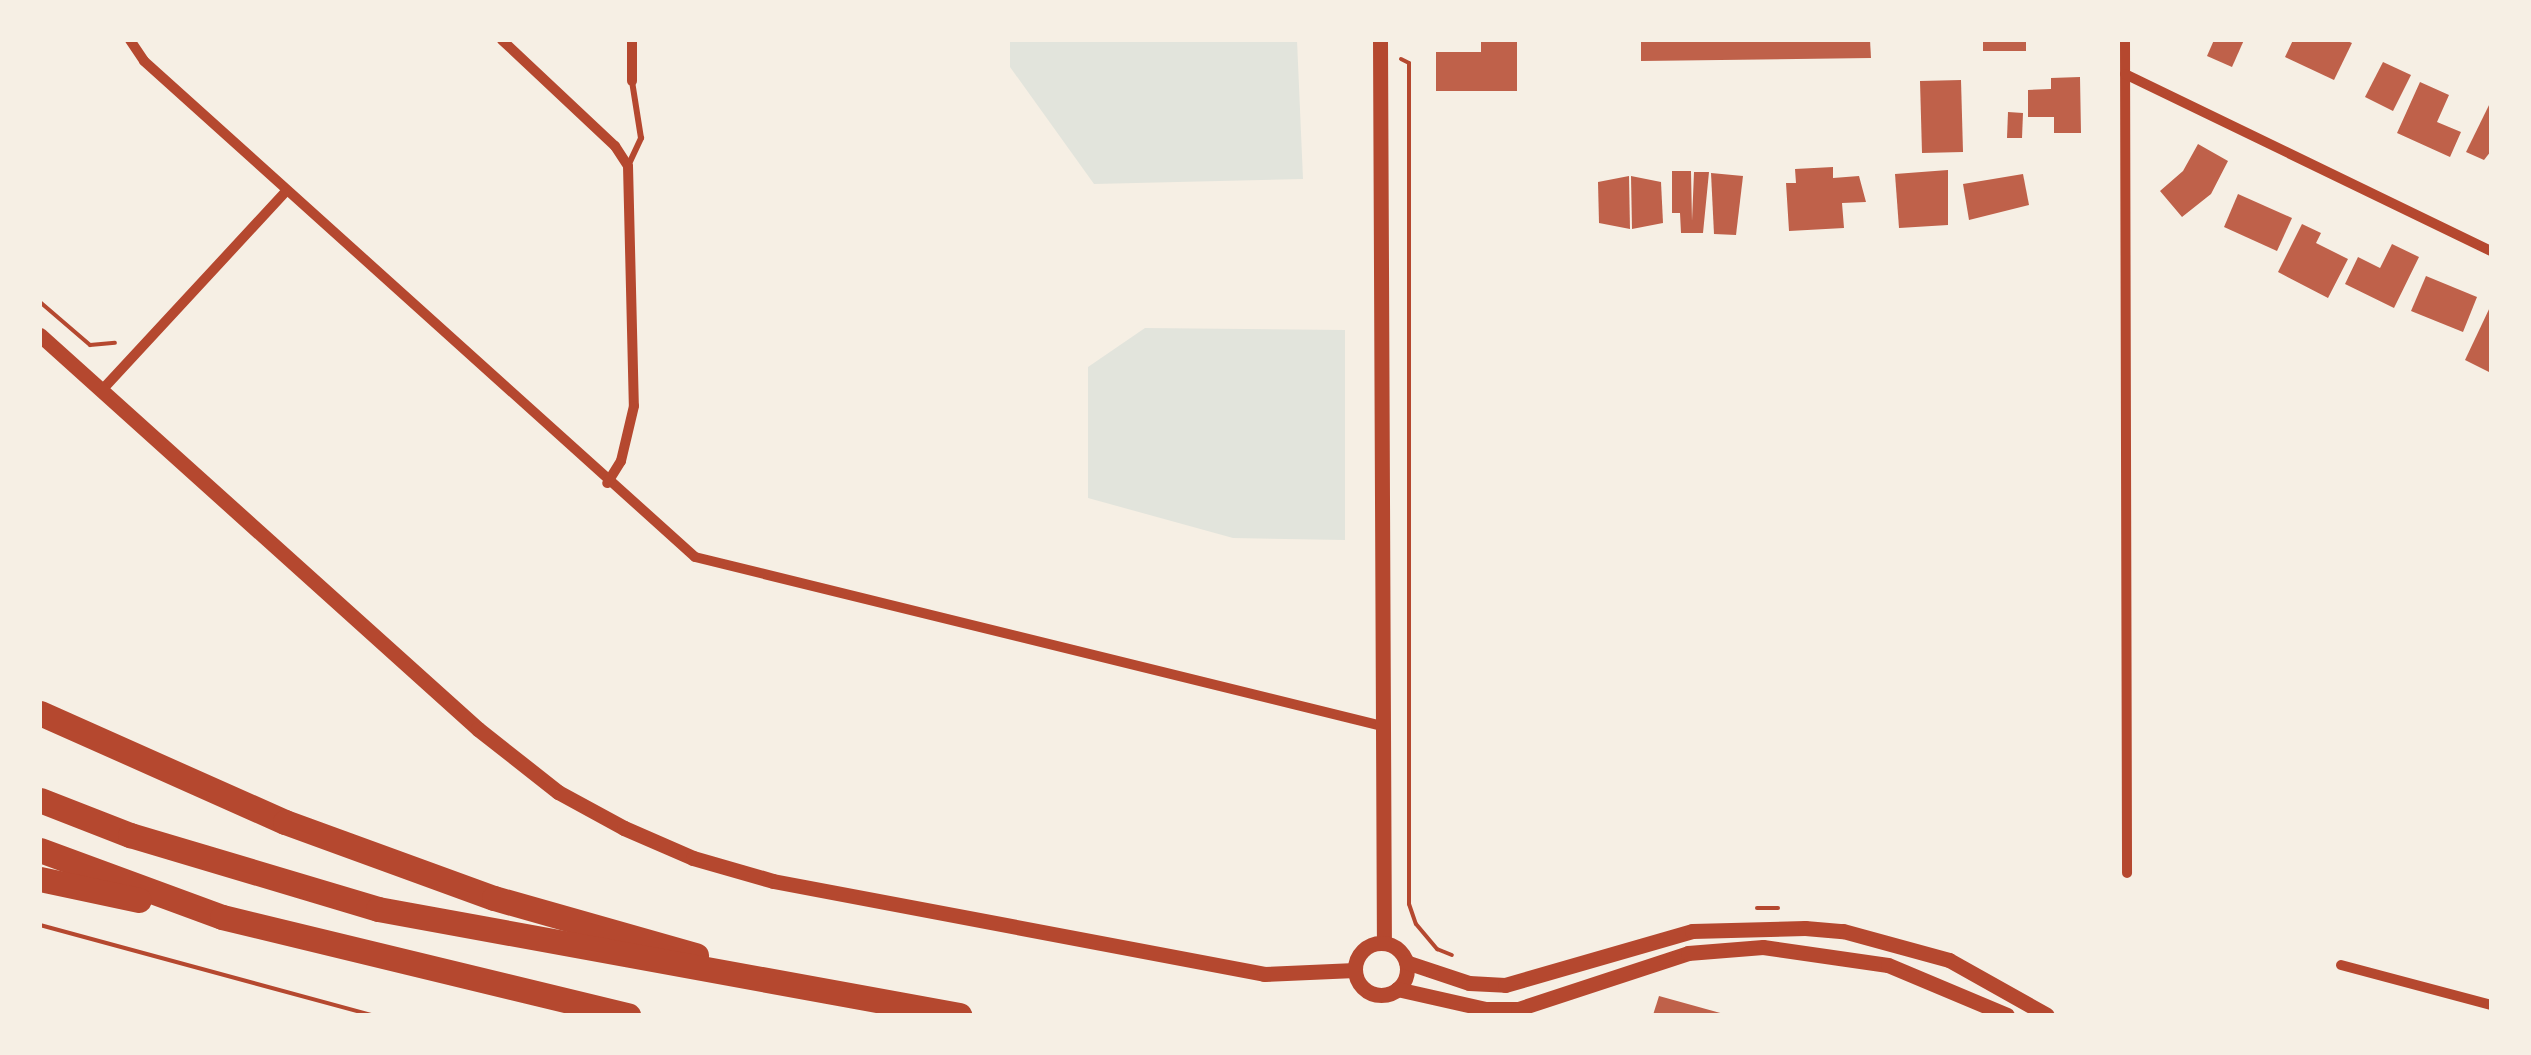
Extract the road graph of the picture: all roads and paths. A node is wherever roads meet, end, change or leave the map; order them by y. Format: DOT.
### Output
graph roads {
  1 [pos="130,40"];
  2 [pos="502,40"];
  3 [pos="632,40"];
  4 [pos="1380,40"];
  5 [pos="2125,40"];
  6 [pos="1410,63"];
  7 [pos="2126,74"];
  8 [pos="632,81"];
  9 [pos="628,166"];
  10 [pos="287,190"];
  11 [pos="2491,251"];
  12 [pos="40,302"];
  13 [pos="40,334"];
  14 [pos="115,343"];
  15 [pos="102,390"];
  16 [pos="606,484"];
  17 [pos="40,714"];
  18 [pos="1382,726"];
  19 [pos="40,800"];
  20 [pos="40,850"];
  21 [pos="2127,874"];
  22 [pos="40,879"];
  23 [pos="1414,916"];
  24 [pos="222,917"];
  25 [pos="40,925"];
  26 [pos="1384,943"];
  27 [pos="1406,962"];
  28 [pos="2342,965"];
  29 [pos="1354,970"];
  30 [pos="1397,989"];
  31 [pos="824,992"];
  32 [pos="2491,1005"];
  33 [pos="372,1015"];
  34 [pos="628,1015"];
  35 [pos="959,1015"];
  36 [pos="2006,1015"];
  37 [pos="2047,1015"];
  1 -- 10 [label="street"];
  2 -- 9 [label="street"];
  3 -- 8 [label="street"];
  4 -- 18 [label="street"];
  5 -- 7 [label="street"];
  6 -- 23 [label="path"];
  7 -- 11 [label="street"];
  7 -- 21 [label="street"];
  8 -- 9 [label="lane"];
  9 -- 16 [label="street"];
  10 -- 15 [label="street"];
  10 -- 16 [label="street"];
  12 -- 14 [label="path"];
  13 -- 15 [label="street"];
  15 -- 29 [label="street"];
  16 -- 18 [label="street"];
  17 -- 31 [label="highway"];
  18 -- 26 [label="street"];
  19 -- 31 [label="highway"];
  20 -- 24 [label="highway"];
  22 -- 24 [label="highway"];
  24 -- 34 [label="highway"];
  25 -- 33 [label="path"];
  26 -- 27 [label="street"];
  26 -- 29 [label="street"];
  27 -- 30 [label="street"];
  27 -- 37 [label="street"];
  28 -- 32 [label="street"];
  29 -- 30 [label="street"];
  30 -- 36 [label="street"];
  31 -- 35 [label="highway"];
}
